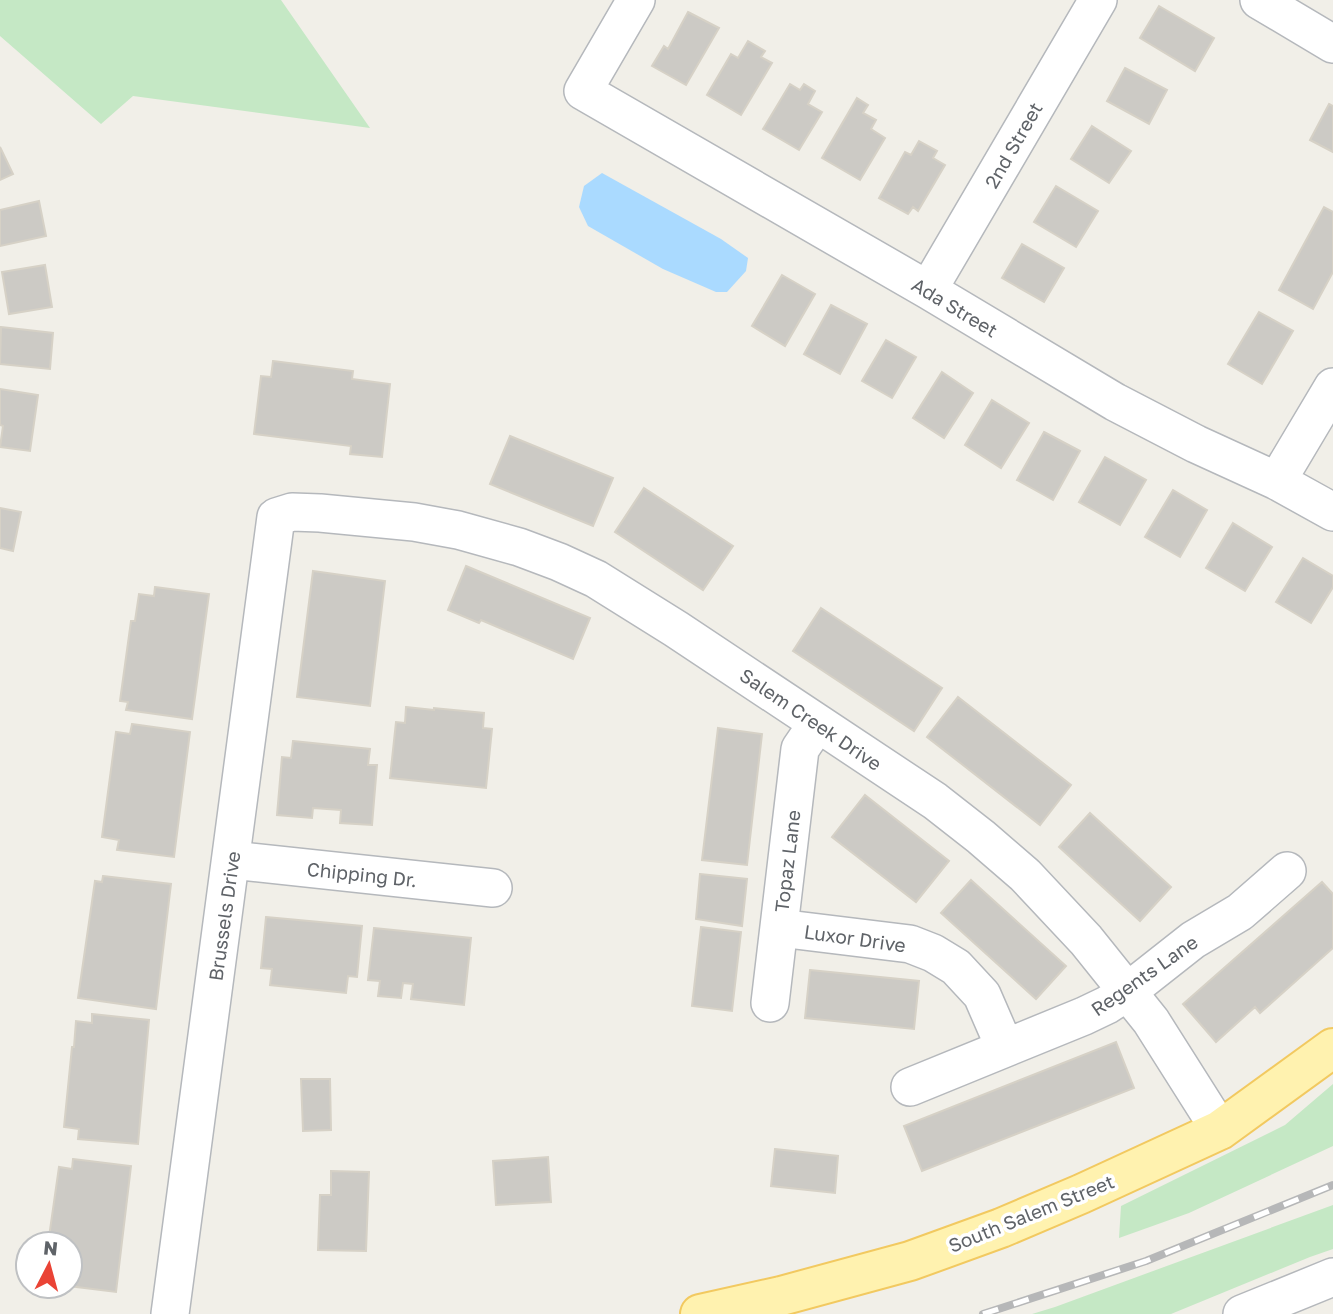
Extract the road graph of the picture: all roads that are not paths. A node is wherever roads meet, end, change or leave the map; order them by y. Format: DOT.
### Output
graph roads {
  1 [pos="636,0"];
  2 [pos="1098,0"];
  3 [pos="1259,0"];
  4 [pos="1333,44"];
  5 [pos="928,290"];
  6 [pos="1333,387"];
  7 [pos="1277,481"];
  8 [pos="1333,512"];
  9 [pos="276,517"];
  10 [pos="817,724"];
  11 [pos="232,860"];
  12 [pos="1287,871"];
  13 [pos="493,888"];
  14 [pos="779,928"];
  15 [pos="1127,992"];
  16 [pos="770,1003"];
  17 [pos="1005,1048"];
  18 [pos="1333,1048"];
  19 [pos="910,1087"];
  20 [pos="1220,1130"];
  21 [pos="1333,1277"];
  22 [pos="170,1314"];
  23 [pos="700,1314"];
  24 [pos="1242,1314"];
  1 -- 5 [label="street, Ada Street"];
  2 -- 5 [label="street, 2nd Street"];
  3 -- 4 [label="street"];
  5 -- 7 [label="street, Ada Street"];
  6 -- 7 [label="street"];
  7 -- 8 [label="street, Ada Street"];
  9 -- 10 [label="street, Salem Creek Drive"];
  9 -- 11 [label="street, Brussels Drive"];
  10 -- 14 [label="street, Topaz Lane"];
  10 -- 15 [label="street, Salem Creek Drive"];
  11 -- 13 [label="street, Chipping Dr."];
  11 -- 22 [label="street, Brussels Drive"];
  12 -- 15 [label="street, Regents Lane"];
  14 -- 16 [label="street, Topaz Lane"];
  14 -- 17 [label="street, Luxor Drive"];
  15 -- 17 [label="street, Regents Lane"];
  15 -- 20 [label="street, Salem Creek Drive"];
  17 -- 19 [label="street, Regents Lane"];
  18 -- 20 [label="main road, South Salem Street"];
  20 -- 23 [label="main road, South Salem Street"];
  21 -- 24 [label="street"];
}
